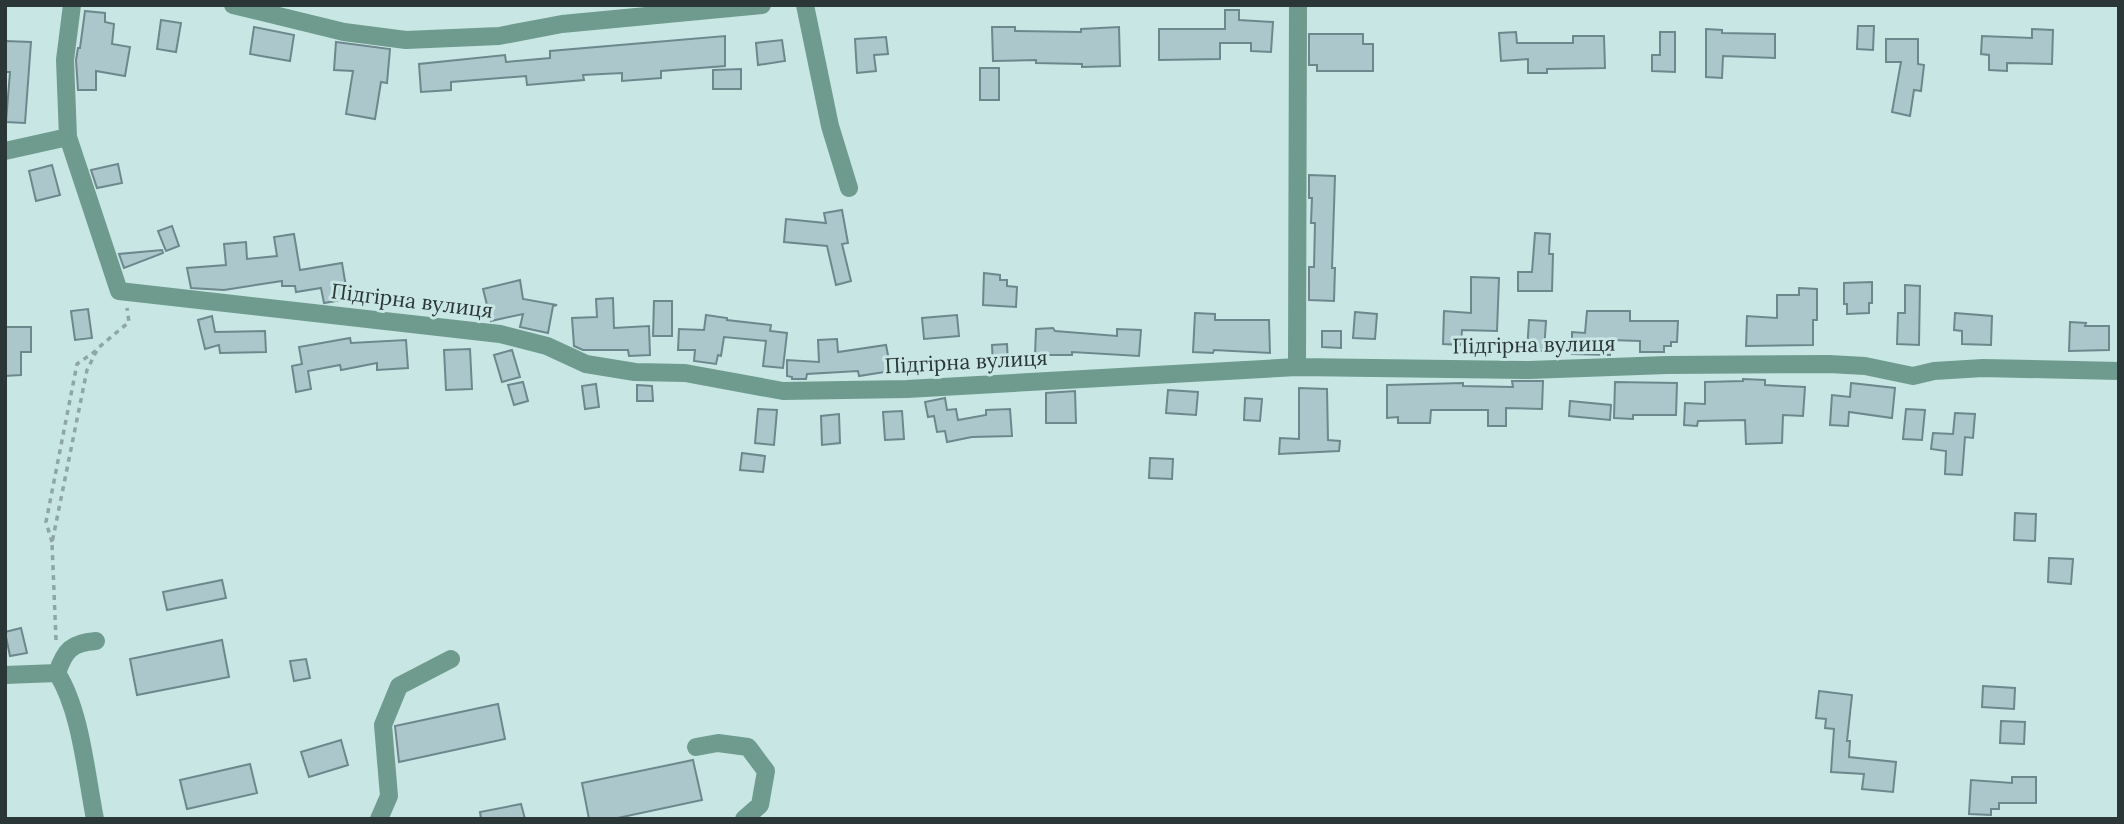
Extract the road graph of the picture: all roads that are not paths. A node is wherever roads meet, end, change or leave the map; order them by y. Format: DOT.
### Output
graph roads {
  1 [pos="72,5"];
  2 [pos="233,5"];
  3 [pos="762,5"];
  4 [pos="805,5"];
  5 [pos="1298,5"];
  6 [pos="68,137"];
  7 [pos="5,151"];
  8 [pos="849,188"];
  9 [pos="1297,367"];
  10 [pos="2119,371"];
  11 [pos="96,641"];
  12 [pos="451,659"];
  13 [pos="57,673"];
  14 [pos="5,675"];
  15 [pos="695,747"];
  16 [pos="94,819"];
  17 [pos="379,819"];
  18 [pos="744,819"];
  1 -- 6 [label="street"];
  2 -- 3 [label="street"];
  4 -- 8 [label="street"];
  5 -- 9 [label="street"];
  6 -- 7 [label="street"];
  6 -- 9 [label="street, Підгірна вулиця"];
  9 -- 10 [label="street, Підгірна вулиця"];
  11 -- 13 [label="street"];
  12 -- 17 [label="street"];
  13 -- 14 [label="street"];
  13 -- 16 [label="street"];
  15 -- 18 [label="street"];
}
